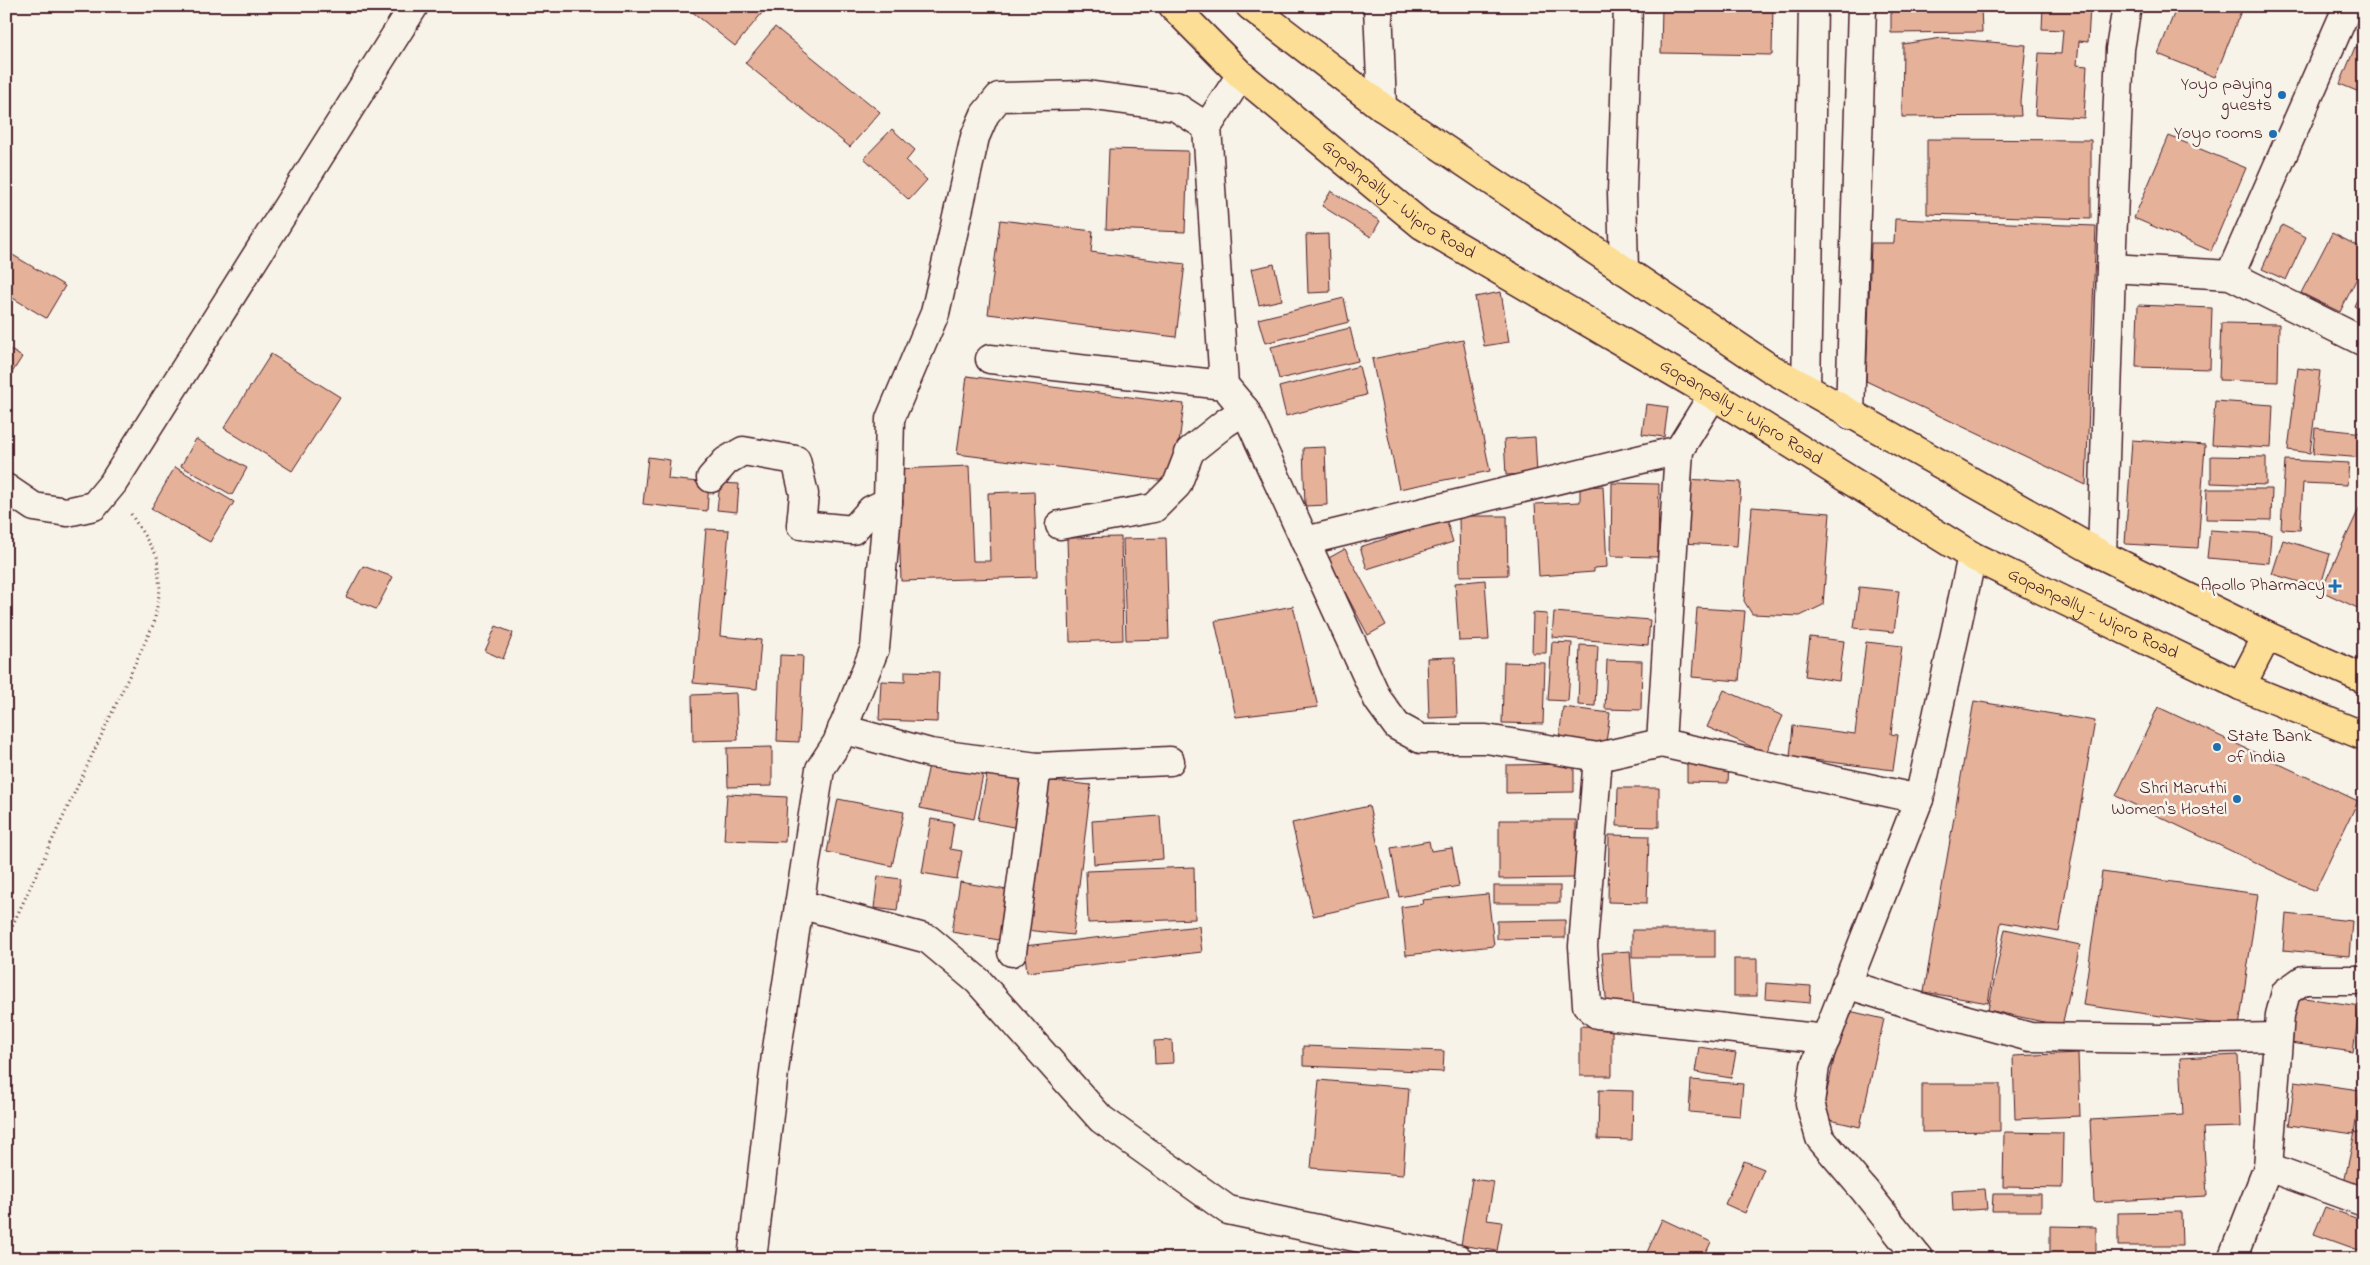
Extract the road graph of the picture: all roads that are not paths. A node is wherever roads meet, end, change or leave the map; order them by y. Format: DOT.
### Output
graph roads {
  1 [pos="414,6"];
  2 [pos="1173,6"];
  3 [pos="1250,6"];
  4 [pos="1378,6"];
  5 [pos="1628,6"];
  6 [pos="1813,6"];
  7 [pos="1862,6"];
  8 [pos="2127,6"];
  9 [pos="2348,6"];
  10 [pos="1241,75"];
  11 [pos="1382,108"];
  12 [pos="1207,127"];
  13 [pos="2110,268"];
  14 [pos="1624,270"];
  15 [pos="2230,274"];
  16 [pos="2364,342"];
  17 [pos="990,358"];
  18 [pos="1224,385"];
  19 [pos="1806,389"];
  20 [pos="1713,395"];
  21 [pos="1245,410"];
  22 [pos="1850,415"];
  23 [pos="1679,450"];
  24 [pos="712,478"];
  25 [pos="6,488"];
  26 [pos="888,502"];
  27 [pos="1060,525"];
  28 [pos="1305,541"];
  29 [pos="2102,555"];
  30 [pos="1972,556"];
  31 [pos="2267,636"];
  32 [pos="2364,679"];
  33 [pos="2240,686"];
  34 [pos="842,729"];
  35 [pos="2364,736"];
  36 [pos="1661,742"];
  37 [pos="1598,758"];
  38 [pos="1170,761"];
  39 [pos="1038,767"];
  40 [pos="1919,799"];
  41 [pos="799,904"];
  42 [pos="1012,952"];
  43 [pos="2364,980"];
  44 [pos="1846,984"];
  45 [pos="2278,1037"];
  46 [pos="1826,1039"];
  47 [pos="2268,1167"];
  48 [pos="2364,1202"];
  49 [pos="752,1259"];
  50 [pos="1458,1259"];
  51 [pos="1919,1259"];
  52 [pos="2232,1259"];
  1 -- 25 [label="street"];
  2 -- 10 [label="main road, Gopanpally - Wipro Road"];
  3 -- 11 [label="main road"];
  4 -- 11 [label="street"];
  5 -- 14 [label="street"];
  6 -- 19 [label="street"];
  7 -- 22 [label="street"];
  8 -- 13 [label="street"];
  9 -- 15 [label="street"];
  10 -- 12 [label="street"];
  10 -- 20 [label="main road, Gopanpally - Wipro Road"];
  11 -- 14 [label="main road"];
  12 -- 18 [label="street"];
  12 -- 26 [label="street"];
  13 -- 15 [label="street"];
  13 -- 29 [label="street"];
  14 -- 19 [label="main road"];
  15 -- 16 [label="street"];
  17 -- 18 [label="street"];
  18 -- 21 [label="street"];
  19 -- 22 [label="main road"];
  20 -- 23 [label="street"];
  20 -- 30 [label="main road, Gopanpally - Wipro Road"];
  21 -- 27 [label="street"];
  21 -- 28 [label="street"];
  22 -- 29 [label="main road"];
  23 -- 28 [label="street"];
  23 -- 36 [label="street"];
  24 -- 26 [label="street"];
  26 -- 34 [label="street"];
  28 -- 37 [label="street"];
  29 -- 31 [label="main road"];
  30 -- 33 [label="main road, Gopanpally - Wipro Road"];
  30 -- 40 [label="street"];
  31 -- 32 [label="main road"];
  31 -- 33 [label="main road"];
  33 -- 35 [label="main road, Gopanpally - Wipro Road"];
  34 -- 39 [label="street"];
  34 -- 41 [label="street"];
  36 -- 37 [label="street"];
  36 -- 40 [label="street"];
  37 -- 46 [label="street"];
  38 -- 39 [label="street"];
  39 -- 42 [label="street"];
  40 -- 44 [label="street"];
  41 -- 49 [label="street"];
  41 -- 50 [label="street"];
  43 -- 45 [label="street"];
  44 -- 45 [label="street"];
  44 -- 46 [label="street"];
  45 -- 47 [label="street"];
  46 -- 51 [label="street"];
  47 -- 48 [label="street"];
  47 -- 52 [label="street"];
}
